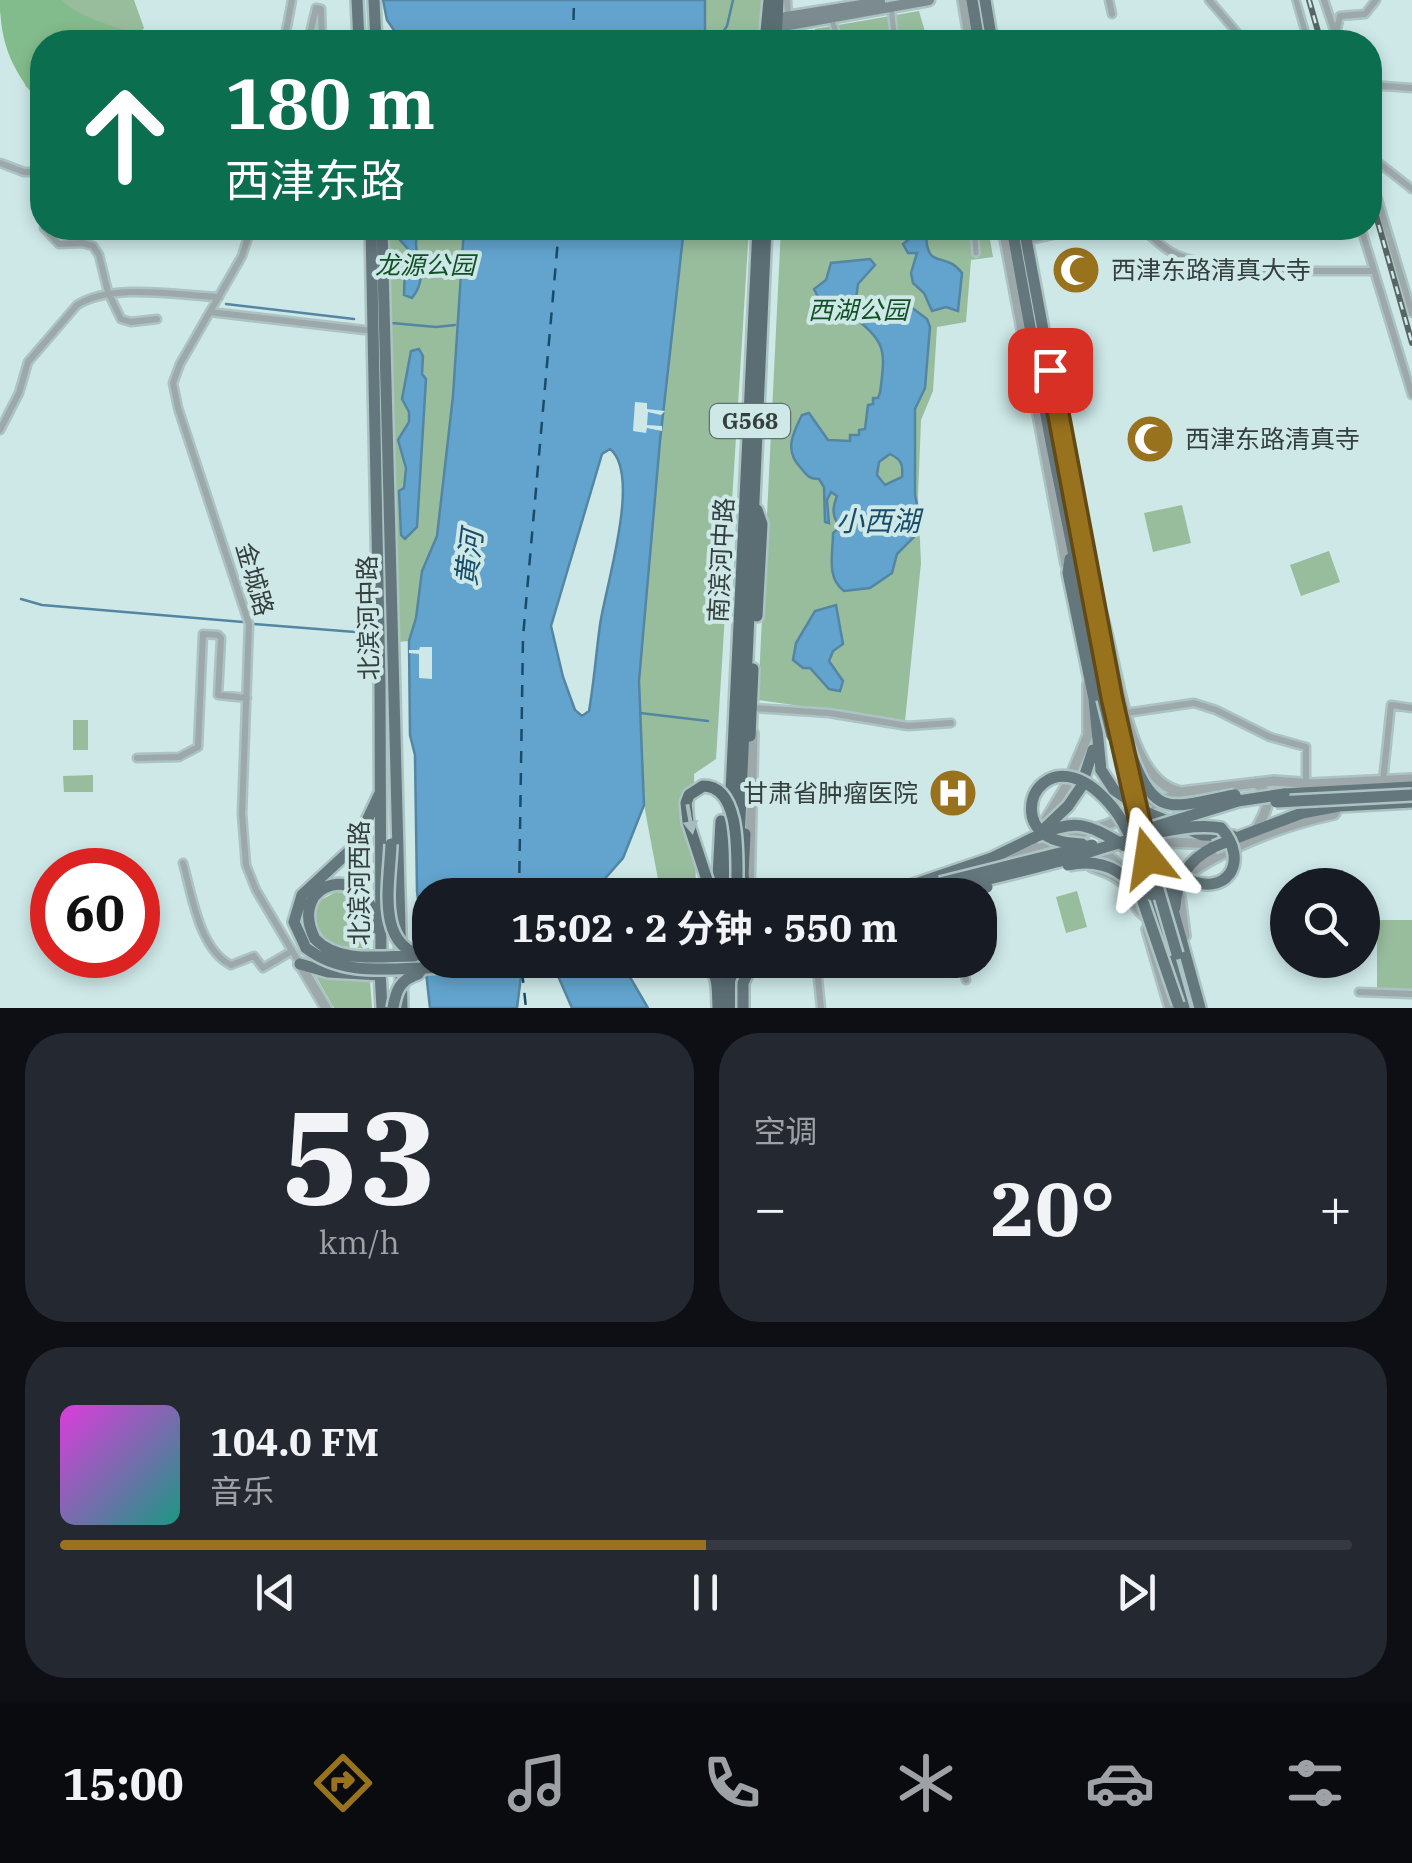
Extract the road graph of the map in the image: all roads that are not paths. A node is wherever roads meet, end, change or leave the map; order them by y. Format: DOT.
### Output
graph roads {
  1 [pos="292,0"];
  2 [pos="361,0"];
  3 [pos="374,0"];
  4 [pos="769,0"];
  5 [pos="778,0"];
  6 [pos="787,0"];
  7 [pos="929,0"];
  8 [pos="962,0"];
  9 [pos="972,0"];
  10 [pos="984,0"];
  11 [pos="1108,0"];
  12 [pos="1209,0"];
  13 [pos="1296,0"];
  14 [pos="1324,0"];
  15 [pos="1376,0"];
  16 [pos="891,3"];
  17 [pos="1112,14"];
  18 [pos="831,17"];
  19 [pos="773,25"];
  20 [pos="286,30"];
  21 [pos="311,30"];
  22 [pos="322,30"];
  23 [pos="362,30"];
  24 [pos="375,30"];
  25 [pos="835,30"];
  26 [pos="894,30"];
  27 [pos="968,30"];
  28 [pos="977,30"];
  29 [pos="990,30"];
  30 [pos="1234,30"];
  31 [pos="1305,30"];
  32 [pos="1334,30"];
  33 [pos="1338,30"];
  34 [pos="1382,85"];
  35 [pos="1412,88"];
  36 [pos="0,163"];
  37 [pos="1382,165"];
  38 [pos="30,172"];
  39 [pos="1412,188"];
  40 [pos="1382,213"];
  41 [pos="54,240"];
  42 [pos="247,240"];
  43 [pos="371,240"];
  44 [pos="382,240"];
  45 [pos="757,240"];
  46 [pos="765,240"];
  47 [pos="975,240"];
  48 [pos="1005,240"];
  49 [pos="1014,240"];
  50 [pos="1026,240"];
  51 [pos="1154,240"];
  52 [pos="1364,240"];
  53 [pos="976,253"];
  54 [pos="1373,271"];
  55 [pos="108,292"];
  56 [pos="218,298"];
  57 [pos="210,312"];
  58 [pos="1412,314"];
  59 [pos="157,319"];
  60 [pos="374,331"];
  61 [pos="1412,395"];
  62 [pos="0,430"];
  63 [pos="754,502"];
  64 [pos="1071,545"];
  65 [pos="1068,572"];
  66 [pos="1090,584"];
  67 [pos="741,614"];
  68 [pos="1102,645"];
  69 [pos="1088,676"];
  70 [pos="247,698"];
  71 [pos="1107,699"];
  72 [pos="753,708"];
  73 [pos="1412,708"];
  74 [pos="1123,717"];
  75 [pos="951,722"];
  76 [pos="393,731"];
  77 [pos="1096,731"];
  78 [pos="137,758"];
  79 [pos="1412,779"];
  80 [pos="1384,780"];
  81 [pos="1253,782"];
  82 [pos="1306,784"];
  83 [pos="1412,787"];
  84 [pos="381,792"];
  85 [pos="1181,792"];
  86 [pos="1284,794"];
  87 [pos="1412,798"];
  88 [pos="1339,806"];
  89 [pos="1042,824"];
  90 [pos="1139,826"];
  91 [pos="1258,828"];
  92 [pos="1170,831"];
  93 [pos="1040,840"];
  94 [pos="1230,842"];
  95 [pos="1092,848"];
  96 [pos="1027,849"];
  97 [pos="1062,857"];
  98 [pos="183,863"];
  99 [pos="1032,865"];
  100 [pos="708,878"];
  101 [pos="715,878"];
  102 [pos="727,878"];
  103 [pos="736,878"];
  104 [pos="738,878"];
  105 [pos="744,878"];
  106 [pos="748,878"];
  107 [pos="933,878"];
  108 [pos="949,878"];
  109 [pos="956,878"];
  110 [pos="991,878"];
  111 [pos="997,879"];
  112 [pos="997,881"];
  113 [pos="1152,896"];
  114 [pos="1142,916"];
  115 [pos="1174,922"];
  116 [pos="1186,940"];
  117 [pos="382,942"];
  118 [pos="400,942"];
  119 [pos="311,944"];
  120 [pos="292,950"];
  121 [pos="412,954"];
  122 [pos="412,959"];
  123 [pos="300,964"];
  124 [pos="412,973"];
  125 [pos="381,975"];
  126 [pos="716,978"];
  127 [pos="727,978"];
  128 [pos="739,978"];
  129 [pos="745,978"];
  130 [pos="745,978"];
  131 [pos="818,978"];
  132 [pos="1359,992"];
  133 [pos="1412,994"];
  134 [pos="1186,1007"];
  135 [pos="326,1008"];
  136 [pos="380,1008"];
  137 [pos="392,1008"];
  138 [pos="402,1008"];
  139 [pos="715,1008"];
  140 [pos="727,1008"];
  141 [pos="743,1008"];
  142 [pos="821,1008"];
  1 -- 20 [label="street"];
  2 -- 23 [label="main road"];
  3 -- 24 [label="main road"];
  4 -- 19 [label="highway"];
  5 -- 19 [label="highway"];
  6 -- 19 [label="street"];
  7 -- 16 [label="main road"];
  8 -- 27 [label="street"];
  9 -- 28 [label="main road"];
  10 -- 29 [label="main road"];
  11 -- 17 [label="street"];
  12 -- 30 [label="street"];
  13 -- 31 [label="street"];
  14 -- 32 [label="street"];
  15 -- 33 [label="street"];
  16 -- 18 [label="main road"];
  16 -- 19 [label="main road"];
  16 -- 26 [label="street"];
  18 -- 19 [label="main road"];
  18 -- 25 [label="street"];
  21 -- 22 [label="street"];
  34 -- 35 [label="street"];
  36 -- 38 [label="street"];
  37 -- 39 [label="street"];
  40 -- 58 [label="street"];
  41 -- 55 [label="street"];
  42 -- 56 [label="street, 金城路"];
  43 -- 60 [label="main road, 北滨河中路"];
  44 -- 76 [label="main road, 北滨河中路"];
  45 -- 67 [label="highway, 南滨河中路 / G568"];
  46 -- 63 [label="highway, 南滨河中路 / G568"];
  47 -- 53 [label="street"];
  48 -- 65 [label="street"];
  49 -- 64 [label="main road"];
  50 -- 66 [label="main road"];
  51 -- 54 [label="street"];
  52 -- 54 [label="street"];
  54 -- 61 [label="street"];
  55 -- 56 [label="street"];
  55 -- 59 [label="street"];
  55 -- 62 [label="street"];
  56 -- 57 [label="street, 金城路"];
  57 -- 60 [label="street"];
  57 -- 70 [label="street, 金城路"];
  60 -- 84 [label="main road, 北滨河中路"];
  63 -- 72 [label="highway"];
  63 -- 104 [label="highway, 南滨河中路 / G568, bridge"];
  64 -- 65 [label="main road"];
  64 -- 71 [label="main road"];
  65 -- 69 [label="main road"];
  66 -- 68 [label="main road"];
  66 -- 74 [label="street"];
  67 -- 101 [label="highway, bridge"];
  67 -- 102 [label="highway, 南滨河中路 / G568"];
  68 -- 71 [label="main road"];
  68 -- 74 [label="main road"];
  69 -- 77 [label="main road"];
  69 -- 89 [label="street"];
  70 -- 78 [label="street"];
  70 -- 120 [label="street, 金城路"];
  71 -- 90 [label="main road, bridge"];
  71 -- 113 [label="main road, bridge"];
  72 -- 75 [label="street"];
  72 -- 105 [label="highway, bridge"];
  72 -- 106 [label="street"];
  73 -- 80 [label="street"];
  74 -- 82 [label="street"];
  74 -- 85 [label="street"];
  74 -- 86 [label="main road, bridge"];
  76 -- 118 [label="main road, 北滨河中路"];
  76 -- 121 [label="main road, bridge"];
  77 -- 93 [label="main road, bridge"];
  77 -- 94 [label="main road, bridge"];
  79 -- 80 [label="street"];
  80 -- 82 [label="street"];
  81 -- 82 [label="street"];
  81 -- 85 [label="street"];
  81 -- 91 [label="street"];
  83 -- 86 [label="main road"];
  84 -- 117 [label="main road, 北滨河西路"];
  84 -- 119 [label="main road"];
  85 -- 93 [label="street"];
  86 -- 95 [label="main road, bridge"];
  87 -- 88 [label="main road"];
  87 -- 92 [label="main road, bridge"];
  88 -- 91 [label="main road"];
  88 -- 94 [label="street"];
  89 -- 93 [label="street"];
  89 -- 96 [label="street"];
  90 -- 92 [label="main road, bridge"];
  90 -- 134 [label="main road, bridge"];
  91 -- 94 [label="main road"];
  92 -- 111 [label="main road, bridge"];
  93 -- 96 [label="street"];
  93 -- 97 [label="street"];
  93 -- 107 [label="main road"];
  93 -- 115 [label="main road, bridge"];
  94 -- 95 [label="street"];
  94 -- 115 [label="main road"];
  94 -- 116 [label="street"];
  95 -- 97 [label="street"];
  95 -- 109 [label="main road, bridge"];
  95 -- 113 [label="main road, bridge"];
  95 -- 114 [label="street"];
  96 -- 99 [label="street"];
  96 -- 108 [label="street"];
  97 -- 99 [label="street"];
  97 -- 114 [label="street"];
  98 -- 120 [label="street"];
  99 -- 110 [label="street"];
  103 -- 100 [label="highway, one-way, bridge"];
  112 -- 134 [label="main road, bridge"];
  113 -- 134 [label="main road, bridge"];
  114 -- 134 [label="street"];
  115 -- 116 [label="street"];
  115 -- 134 [label="main road"];
  116 -- 134 [label="street"];
  117 -- 118 [label="main road"];
  117 -- 125 [label="main road, 北滨河西路"];
  118 -- 138 [label="main road, 北滨河中路"];
  119 -- 122 [label="main road, bridge"];
  119 -- 125 [label="main road"];
  120 -- 123 [label="street, 金城路"];
  123 -- 125 [label="main road"];
  123 -- 135 [label="street, 金城路"];
  124 -- 137 [label="main road, bridge"];
  125 -- 136 [label="main road"];
  126 -- 139 [label="highway"];
  127 -- 140 [label="highway"];
  128 -- 141 [label="highway, bridge"];
  129 -- 141 [label="street"];
  130 -- 141 [label="main road, bridge"];
  131 -- 142 [label="street"];
  132 -- 133 [label="street"];
}
